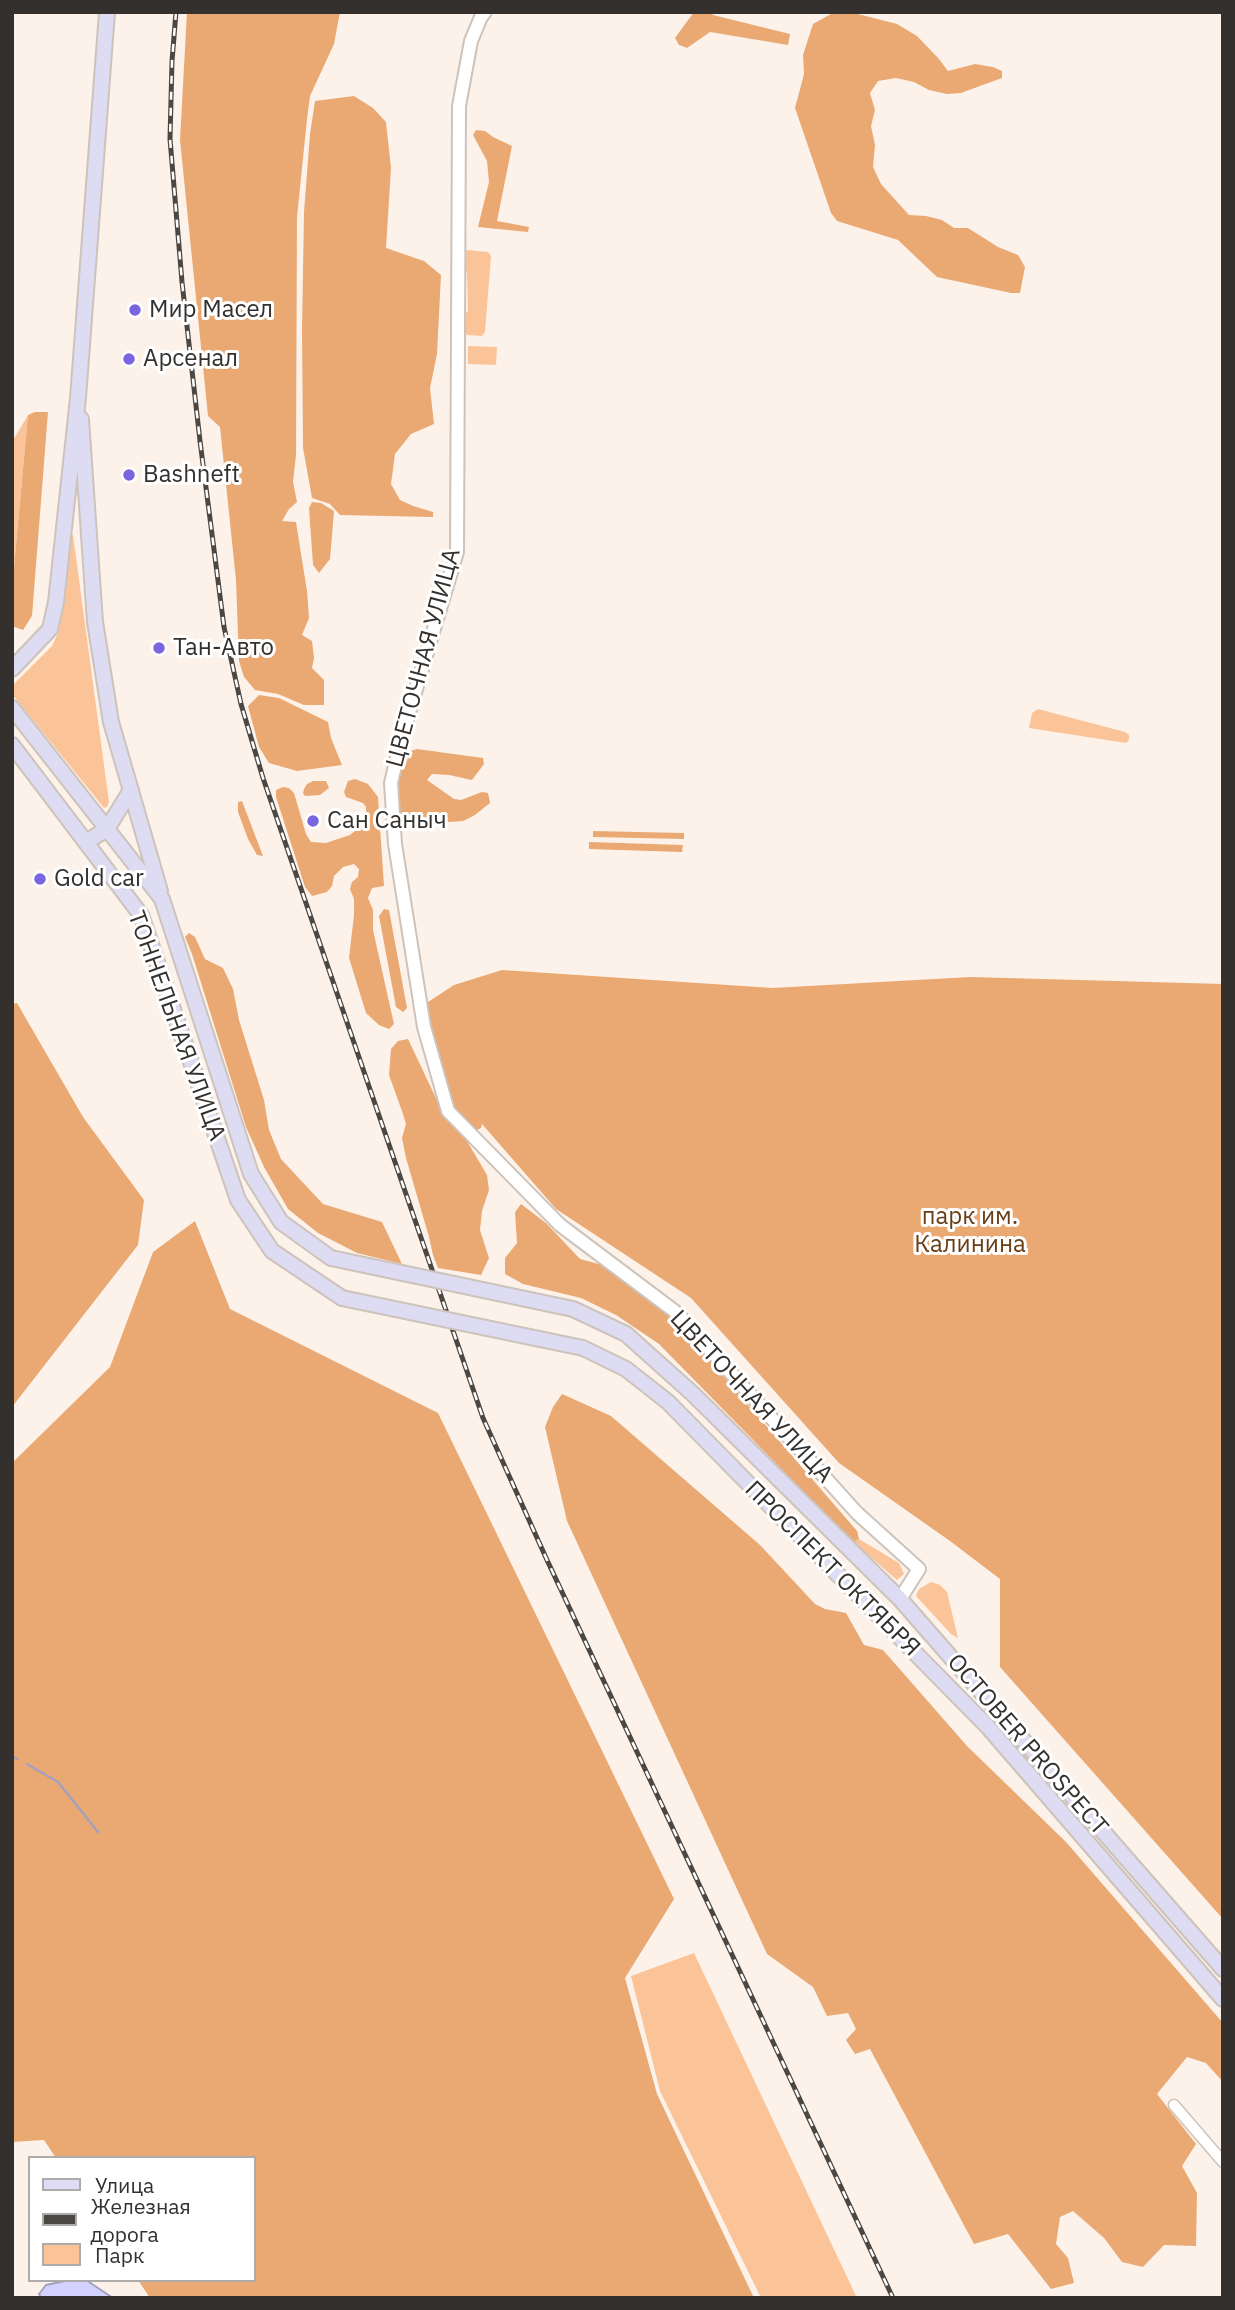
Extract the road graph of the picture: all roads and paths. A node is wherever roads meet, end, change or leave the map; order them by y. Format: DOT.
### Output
graph roads {
  1 [pos="107,12"];
  2 [pos="485,12"];
  3 [pos="78,398"];
  4 [pos="12,669"];
  5 [pos="12,708"];
  6 [pos="12,745"];
  7 [pos="131,790"];
  8 [pos="107,830"];
  9 [pos="86,842"];
  10 [pos="162,899"];
  11 [pos="342,1298"];
  12 [pos="573,1309"];
  13 [pos="900,1599"];
  14 [pos="1223,1969"];
  15 [pos="1223,1999"];
  16 [pos="1174,2105"];
  17 [pos="1223,2162"];
  1 -- 3 [label="main road"];
  2 -- 13 [label="street, ЦВЕТОЧНАЯ УЛИЦА"];
  3 -- 4 [label="main road"];
  3 -- 7 [label="main road"];
  5 -- 8 [label="main road, ТОННЕЛЬНАЯ УЛИЦА"];
  6 -- 9 [label="main road, ТОННЕЛЬНАЯ УЛИЦА"];
  7 -- 8 [label="main road"];
  7 -- 10 [label="main road"];
  8 -- 9 [label="main road"];
  8 -- 10 [label="main road, ТОННЕЛЬНАЯ УЛИЦА"];
  9 -- 11 [label="main road, ТОННЕЛЬНАЯ УЛИЦА"];
  10 -- 12 [label="main road, ТОННЕЛЬНАЯ УЛИЦА, bridge"];
  11 -- 15 [label="main road, ПРОСПЕКТ ОКТЯБРЯ, bridge"];
  12 -- 13 [label="main road, OCTOBER PROSPECT"];
  13 -- 14 [label="main road, OCTOBER PROSPECT"];
  16 -- 17 [label="street"];
}
